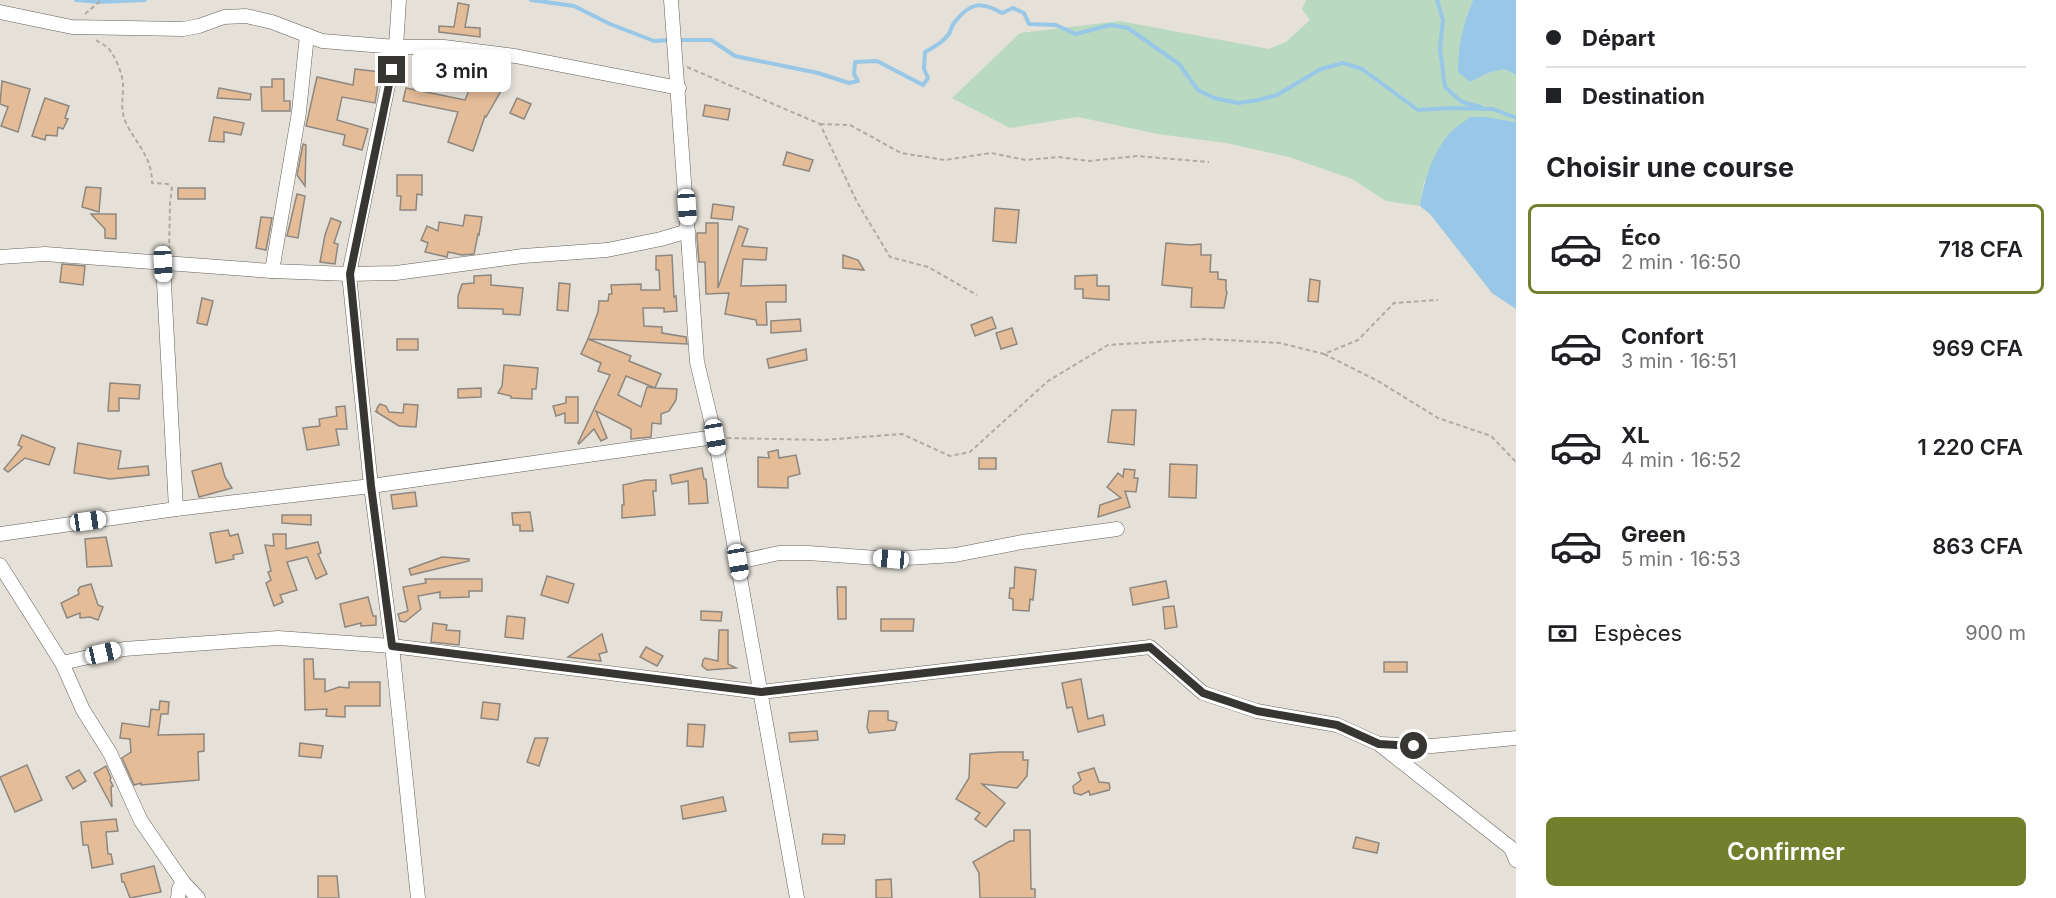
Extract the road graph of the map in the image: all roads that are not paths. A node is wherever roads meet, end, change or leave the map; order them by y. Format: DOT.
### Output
graph roads {
  1 [pos="399,0"];
  2 [pos="671,0"];
  3 [pos="0,12"];
  4 [pos="307,35"];
  5 [pos="396,47"];
  6 [pos="679,88"];
  7 [pos="688,231"];
  8 [pos="0,257"];
  9 [pos="163,264"];
  10 [pos="272,271"];
  11 [pos="350,274"];
  12 [pos="715,437"];
  13 [pos="371,486"];
  14 [pos="176,508"];
  15 [pos="1117,529"];
  16 [pos="0,534"];
  17 [pos="738,562"];
  18 [pos="0,565"];
  19 [pos="392,646"];
  20 [pos="62,663"];
  21 [pos="761,692"];
  22 [pos="1516,738"];
  23 [pos="1379,744"];
  24 [pos="1516,860"];
  25 [pos="183,882"];
  26 [pos="178,898"];
  27 [pos="198,898"];
  28 [pos="418,898"];
  29 [pos="797,898"];
  1 -- 5 [label="street"];
  2 -- 6 [label="street"];
  3 -- 4 [label="street"];
  4 -- 5 [label="street"];
  4 -- 10 [label="street"];
  5 -- 6 [label="street"];
  5 -- 11 [label="street"];
  6 -- 7 [label="street"];
  7 -- 11 [label="street"];
  7 -- 12 [label="street"];
  8 -- 9 [label="street"];
  9 -- 10 [label="street"];
  9 -- 14 [label="street"];
  10 -- 11 [label="street"];
  11 -- 13 [label="street"];
  12 -- 13 [label="street"];
  12 -- 17 [label="street"];
  13 -- 14 [label="street"];
  13 -- 19 [label="street"];
  14 -- 16 [label="street"];
  15 -- 17 [label="street"];
  17 -- 21 [label="street"];
  18 -- 20 [label="street"];
  19 -- 20 [label="street"];
  19 -- 21 [label="street"];
  19 -- 28 [label="street"];
  20 -- 25 [label="street"];
  21 -- 23 [label="street"];
  21 -- 29 [label="street"];
  22 -- 23 [label="street"];
  23 -- 24 [label="street"];
  25 -- 26 [label="street"];
  25 -- 27 [label="street"];
}
